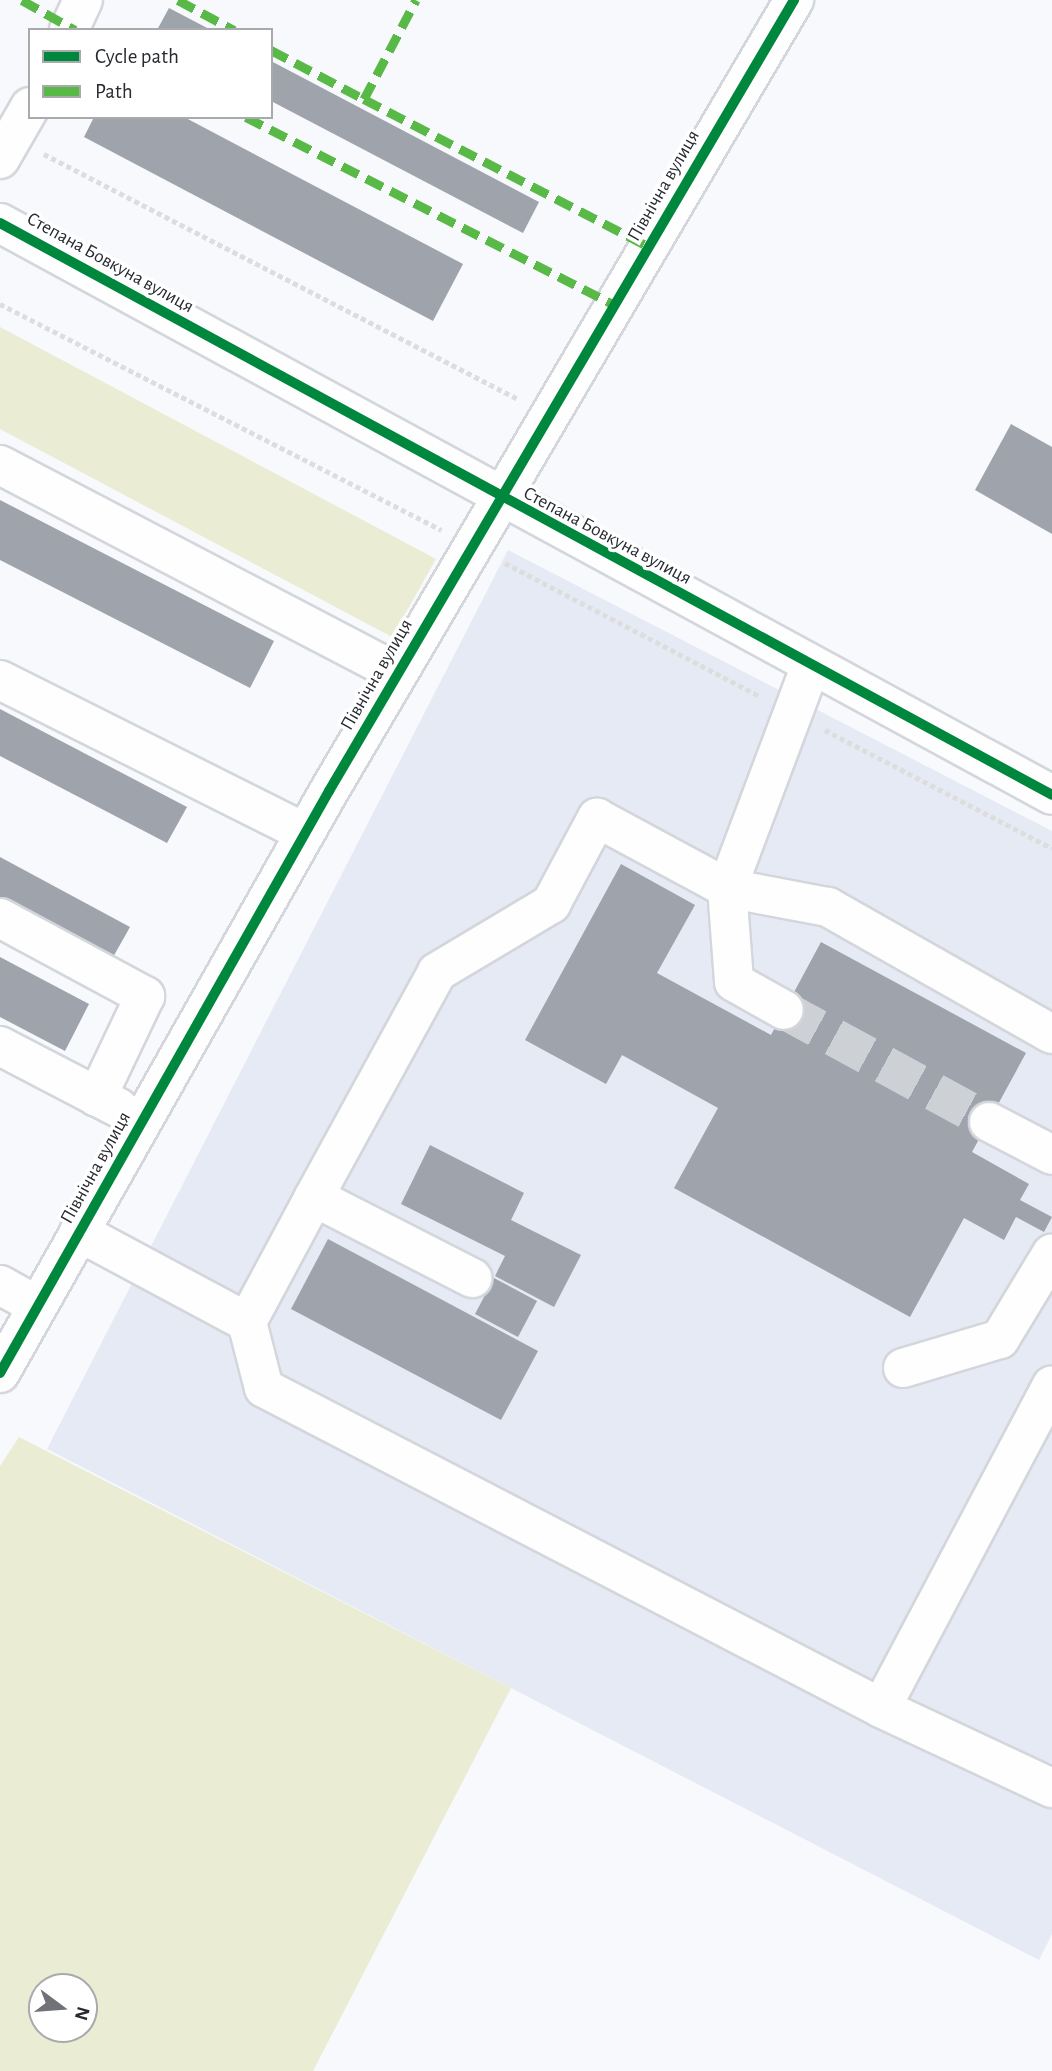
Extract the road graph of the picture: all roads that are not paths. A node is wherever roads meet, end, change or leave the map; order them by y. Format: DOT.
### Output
graph roads {
  1 [pos="83,0"];
  2 [pos="794,0"];
  3 [pos="70,28"];
  4 [pos="0,223"];
  5 [pos="0,465"];
  6 [pos="500,499"];
  7 [pos="811,665"];
  8 [pos="398,673"];
  9 [pos="0,680"];
  10 [pos="1052,795"];
  11 [pos="305,833"];
  12 [pos="727,888"];
  13 [pos="0,918"];
  14 [pos="784,1010"];
  15 [pos="1052,1034"];
  16 [pos="0,1046"];
  17 [pos="97,1097"];
  18 [pos="142,1121"];
  19 [pos="989,1122"];
  20 [pos="1052,1155"];
  21 [pos="314,1197"];
  22 [pos="79,1232"];
  23 [pos="1052,1253"];
  24 [pos="472,1278"];
  25 [pos="0,1285"];
  26 [pos="38,1306"];
  27 [pos="247,1322"];
  28 [pos="903,1368"];
  29 [pos="0,1373"];
  30 [pos="1052,1385"];
  31 [pos="881,1708"];
  32 [pos="1052,1788"];
  1 -- 3 [label="street"];
  2 -- 6 [label="street, Північна вулиця"];
  4 -- 6 [label="street, Степана Бовкуна вулиця"];
  5 -- 8 [label="street"];
  6 -- 7 [label="street, Степана Бовкуна вулиця"];
  6 -- 8 [label="street, Північна вулиця"];
  7 -- 10 [label="street, Степана Бовкуна вулиця"];
  7 -- 12 [label="street"];
  8 -- 11 [label="street, Північна вулиця"];
  9 -- 11 [label="street"];
  11 -- 18 [label="street, Північна вулиця"];
  12 -- 14 [label="street"];
  12 -- 15 [label="street"];
  12 -- 21 [label="street"];
  13 -- 17 [label="street"];
  16 -- 17 [label="street"];
  17 -- 18 [label="street"];
  18 -- 22 [label="street, Північна вулиця"];
  19 -- 20 [label="street"];
  21 -- 24 [label="street"];
  21 -- 27 [label="street"];
  22 -- 26 [label="street, Північна вулиця"];
  22 -- 27 [label="street"];
  23 -- 28 [label="street"];
  25 -- 26 [label="street"];
  26 -- 29 [label="street, Північна вулиця"];
  27 -- 31 [label="street"];
  30 -- 31 [label="street"];
  31 -- 32 [label="street"];
}
